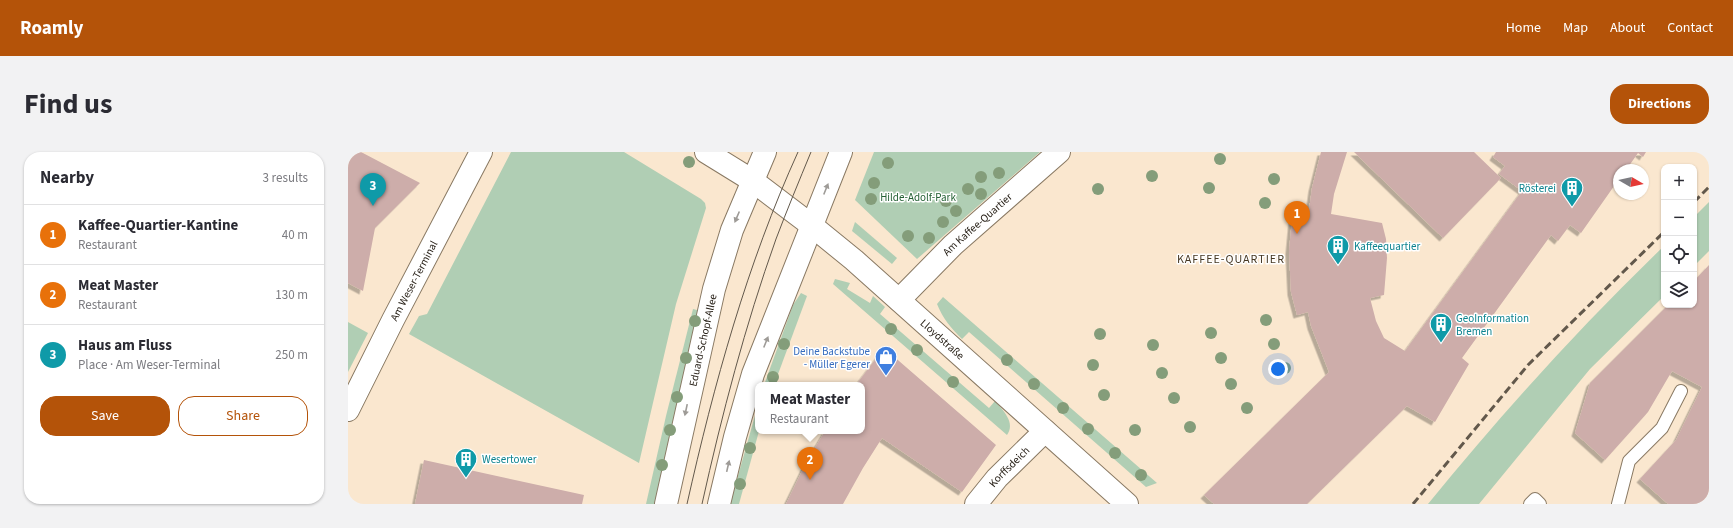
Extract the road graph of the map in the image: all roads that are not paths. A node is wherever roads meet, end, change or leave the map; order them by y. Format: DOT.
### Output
graph roads {
  1 [pos="481,152"];
  2 [pos="706,152"];
  3 [pos="765,152"];
  4 [pos="841,152"];
  5 [pos="1059,152"];
  6 [pos="752,181"];
  7 [pos="811,225"];
  8 [pos="899,300"];
  9 [pos="1681,391"];
  10 [pos="348,410"];
  11 [pos="1045,431"];
  12 [pos="666,504"];
  13 [pos="719,504"];
  14 [pos="976,504"];
  15 [pos="1127,504"];
  16 [pos="1530,504"];
  17 [pos="1540,504"];
  18 [pos="1618,504"];
  1 -- 10 [label="street, Am Weser-Terminal"];
  2 -- 6 [label="street, Lloydstraße"];
  3 -- 6 [label="street, Eduard-Schopf-Allee"];
  7 -- 4 [label="street, one-way"];
  5 -- 8 [label="street, Am Kaffee-Quartier"];
  6 -- 7 [label="street, Lloydstraße"];
  6 -- 12 [label="street, Eduard-Schopf-Allee, one-way"];
  7 -- 8 [label="street, Lloydstraße"];
  13 -- 7 [label="street, one-way"];
  8 -- 11 [label="street, Lloydstraße"];
  9 -- 18 [label="lane"];
  11 -- 14 [label="street, Korffsdeich"];
  11 -- 15 [label="street, Lloydstraße"];
  16 -- 17 [label="lane"];
}
